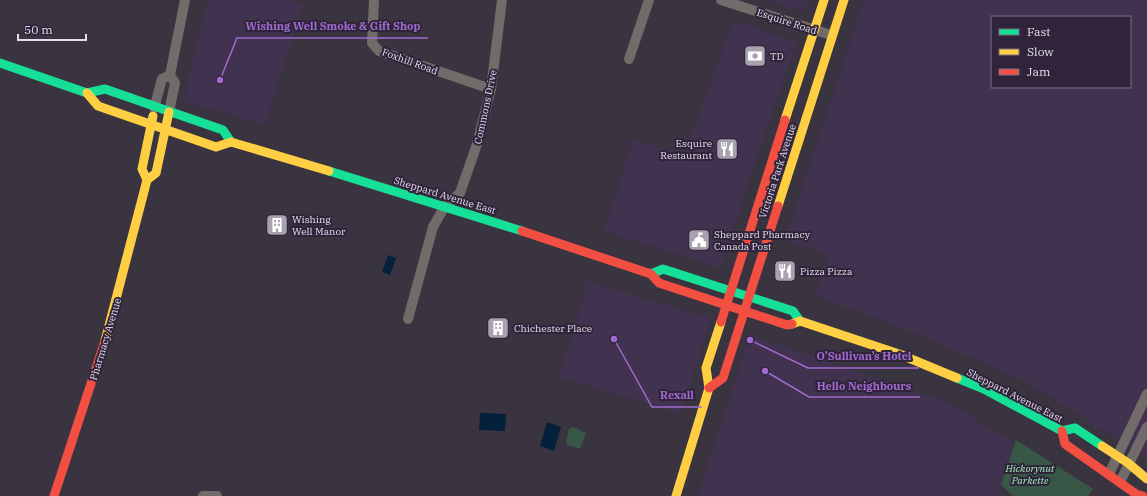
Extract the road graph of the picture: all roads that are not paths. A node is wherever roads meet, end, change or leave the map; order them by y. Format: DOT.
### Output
graph roads {
  1 [pos="185,0"];
  2 [pos="374,0"];
  3 [pos="502,0"];
  4 [pos="649,0"];
  5 [pos="720,0"];
  6 [pos="824,0"];
  7 [pos="844,0"];
  8 [pos="814,30"];
  9 [pos="831,35"];
  10 [pos="629,59"];
  11 [pos="0,63"];
  12 [pos="170,75"];
  13 [pos="491,88"];
  14 [pos="87,92"];
  15 [pos="154,108"];
  16 [pos="170,112"];
  17 [pos="151,125"];
  18 [pos="166,130"];
  19 [pos="231,142"];
  20 [pos="148,180"];
  21 [pos="445,206"];
  22 [pos="651,274"];
  23 [pos="731,290"];
  24 [pos="749,295"];
  25 [pos="726,304"];
  26 [pos="745,311"];
  27 [pos="408,319"];
  28 [pos="800,321"];
  29 [pos="709,388"];
  30 [pos="1147,394"];
  31 [pos="1147,427"];
  32 [pos="1062,431"];
  33 [pos="1117,455"];
  34 [pos="1128,463"];
  35 [pos="1109,474"];
  36 [pos="1147,479"];
  37 [pos="1120,482"];
  38 [pos="54,496"];
  39 [pos="203,496"];
  40 [pos="217,496"];
  41 [pos="676,496"];
  42 [pos="1143,496"];
  1 -- 12 [label="street, Pharmacy Avenue"];
  2 -- 13 [label="street, Foxhill Road"];
  3 -- 13 [label="street, Commons Drive"];
  4 -- 10 [label="street"];
  5 -- 8 [label="street, Esquire Road"];
  6 -- 8 [label="main road, Victoria Park Avenue"];
  7 -- 9 [label="main road, Victoria Park Avenue"];
  8 -- 9 [label="street, Esquire Road"];
  8 -- 23 [label="main road, Victoria Park Avenue"];
  9 -- 24 [label="main road, Victoria Park Avenue"];
  11 -- 14 [label="main road, Sheppard Avenue East"];
  12 -- 15 [label="street, Pharmacy Avenue"];
  12 -- 16 [label="street, Pharmacy Avenue"];
  13 -- 21 [label="street, Commons Drive"];
  14 -- 15 [label="main road, Sheppard Avenue East"];
  14 -- 17 [label="main road, Sheppard Avenue East"];
  15 -- 16 [label="main road, Sheppard Avenue East"];
  15 -- 17 [label="main road, Pharmacy Avenue"];
  16 -- 18 [label="main road, Pharmacy Avenue"];
  16 -- 19 [label="main road, Sheppard Avenue East"];
  17 -- 18 [label="main road, Sheppard Avenue East"];
  17 -- 20 [label="main road, Pharmacy Avenue"];
  18 -- 19 [label="main road, Sheppard Avenue East"];
  18 -- 20 [label="main road, Pharmacy Avenue"];
  19 -- 21 [label="main road, Sheppard Avenue East"];
  20 -- 38 [label="main road, Pharmacy Avenue"];
  21 -- 22 [label="main road, Sheppard Avenue East"];
  21 -- 27 [label="street"];
  22 -- 23 [label="main road, Sheppard Avenue East"];
  22 -- 25 [label="main road, Sheppard Avenue East"];
  23 -- 24 [label="main road, Sheppard Avenue East"];
  23 -- 25 [label="main road, Victoria Park Avenue"];
  24 -- 26 [label="main road, Victoria Park Avenue"];
  24 -- 28 [label="main road, Sheppard Avenue East"];
  25 -- 26 [label="main road, Sheppard Avenue East"];
  25 -- 29 [label="main road, Victoria Park Avenue"];
  26 -- 28 [label="main road, Sheppard Avenue East"];
  26 -- 29 [label="main road, Victoria Park Avenue"];
  28 -- 32 [label="main road, Sheppard Avenue East"];
  29 -- 41 [label="main road, Victoria Park Avenue"];
  30 -- 33 [label="street"];
  31 -- 34 [label="street"];
  32 -- 33 [label="main road, Sheppard Avenue East"];
  32 -- 35 [label="main road, Sheppard Avenue East"];
  33 -- 34 [label="main road, Sheppard Avenue East"];
  33 -- 35 [label="street"];
  34 -- 36 [label="main road, Sheppard Avenue East"];
  34 -- 37 [label="street"];
  35 -- 37 [label="main road, Sheppard Avenue East"];
  37 -- 42 [label="main road, Sheppard Avenue East"];
  39 -- 40 [label="street"];
}
